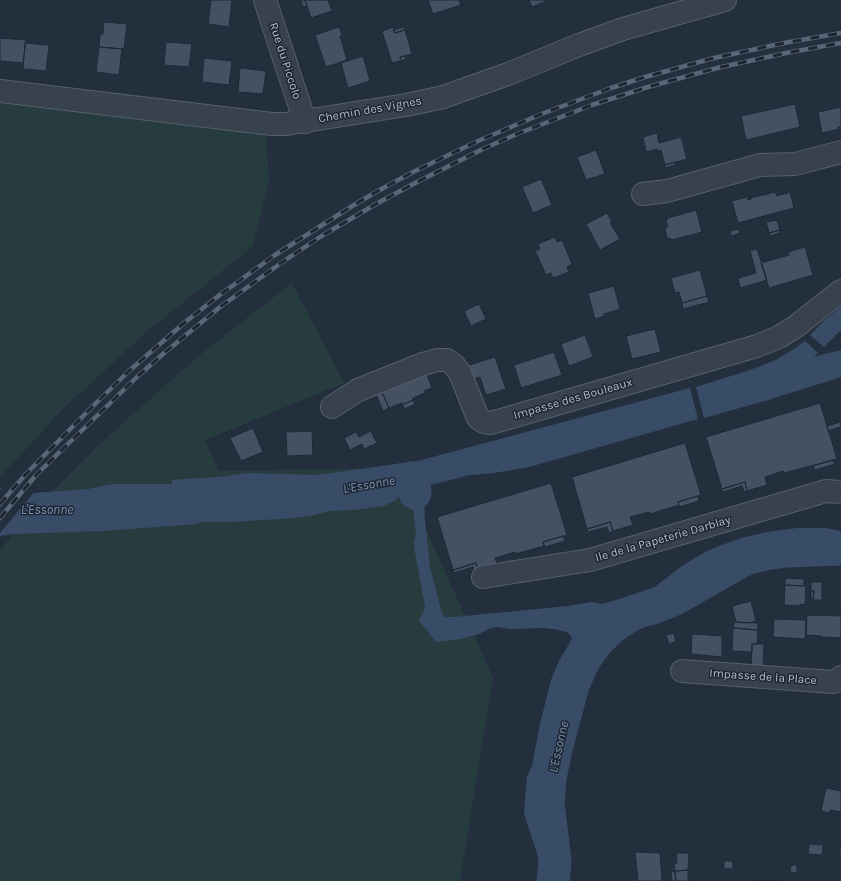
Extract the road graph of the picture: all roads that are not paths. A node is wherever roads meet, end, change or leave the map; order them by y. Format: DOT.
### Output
graph roads {
  1 [pos="265,0"];
  2 [pos="725,0"];
  3 [pos="0,91"];
  4 [pos="304,122"];
  5 [pos="841,152"];
  6 [pos="643,194"];
  7 [pos="841,291"];
  8 [pos="332,406"];
  9 [pos="841,492"];
  10 [pos="483,577"];
  11 [pos="682,671"];
  12 [pos="841,677"];
  1 -- 4 [label="street, Rue du Piccolo"];
  2 -- 4 [label="street, Chemin des Vignes"];
  3 -- 4 [label="street, Chemin des Vignes"];
  5 -- 6 [label="street"];
  7 -- 8 [label="street, Impasse des Bouleaux"];
  9 -- 10 [label="street, Ile de la Papeterie Darblay"];
  11 -- 12 [label="street, Impasse de la Place"];
}
